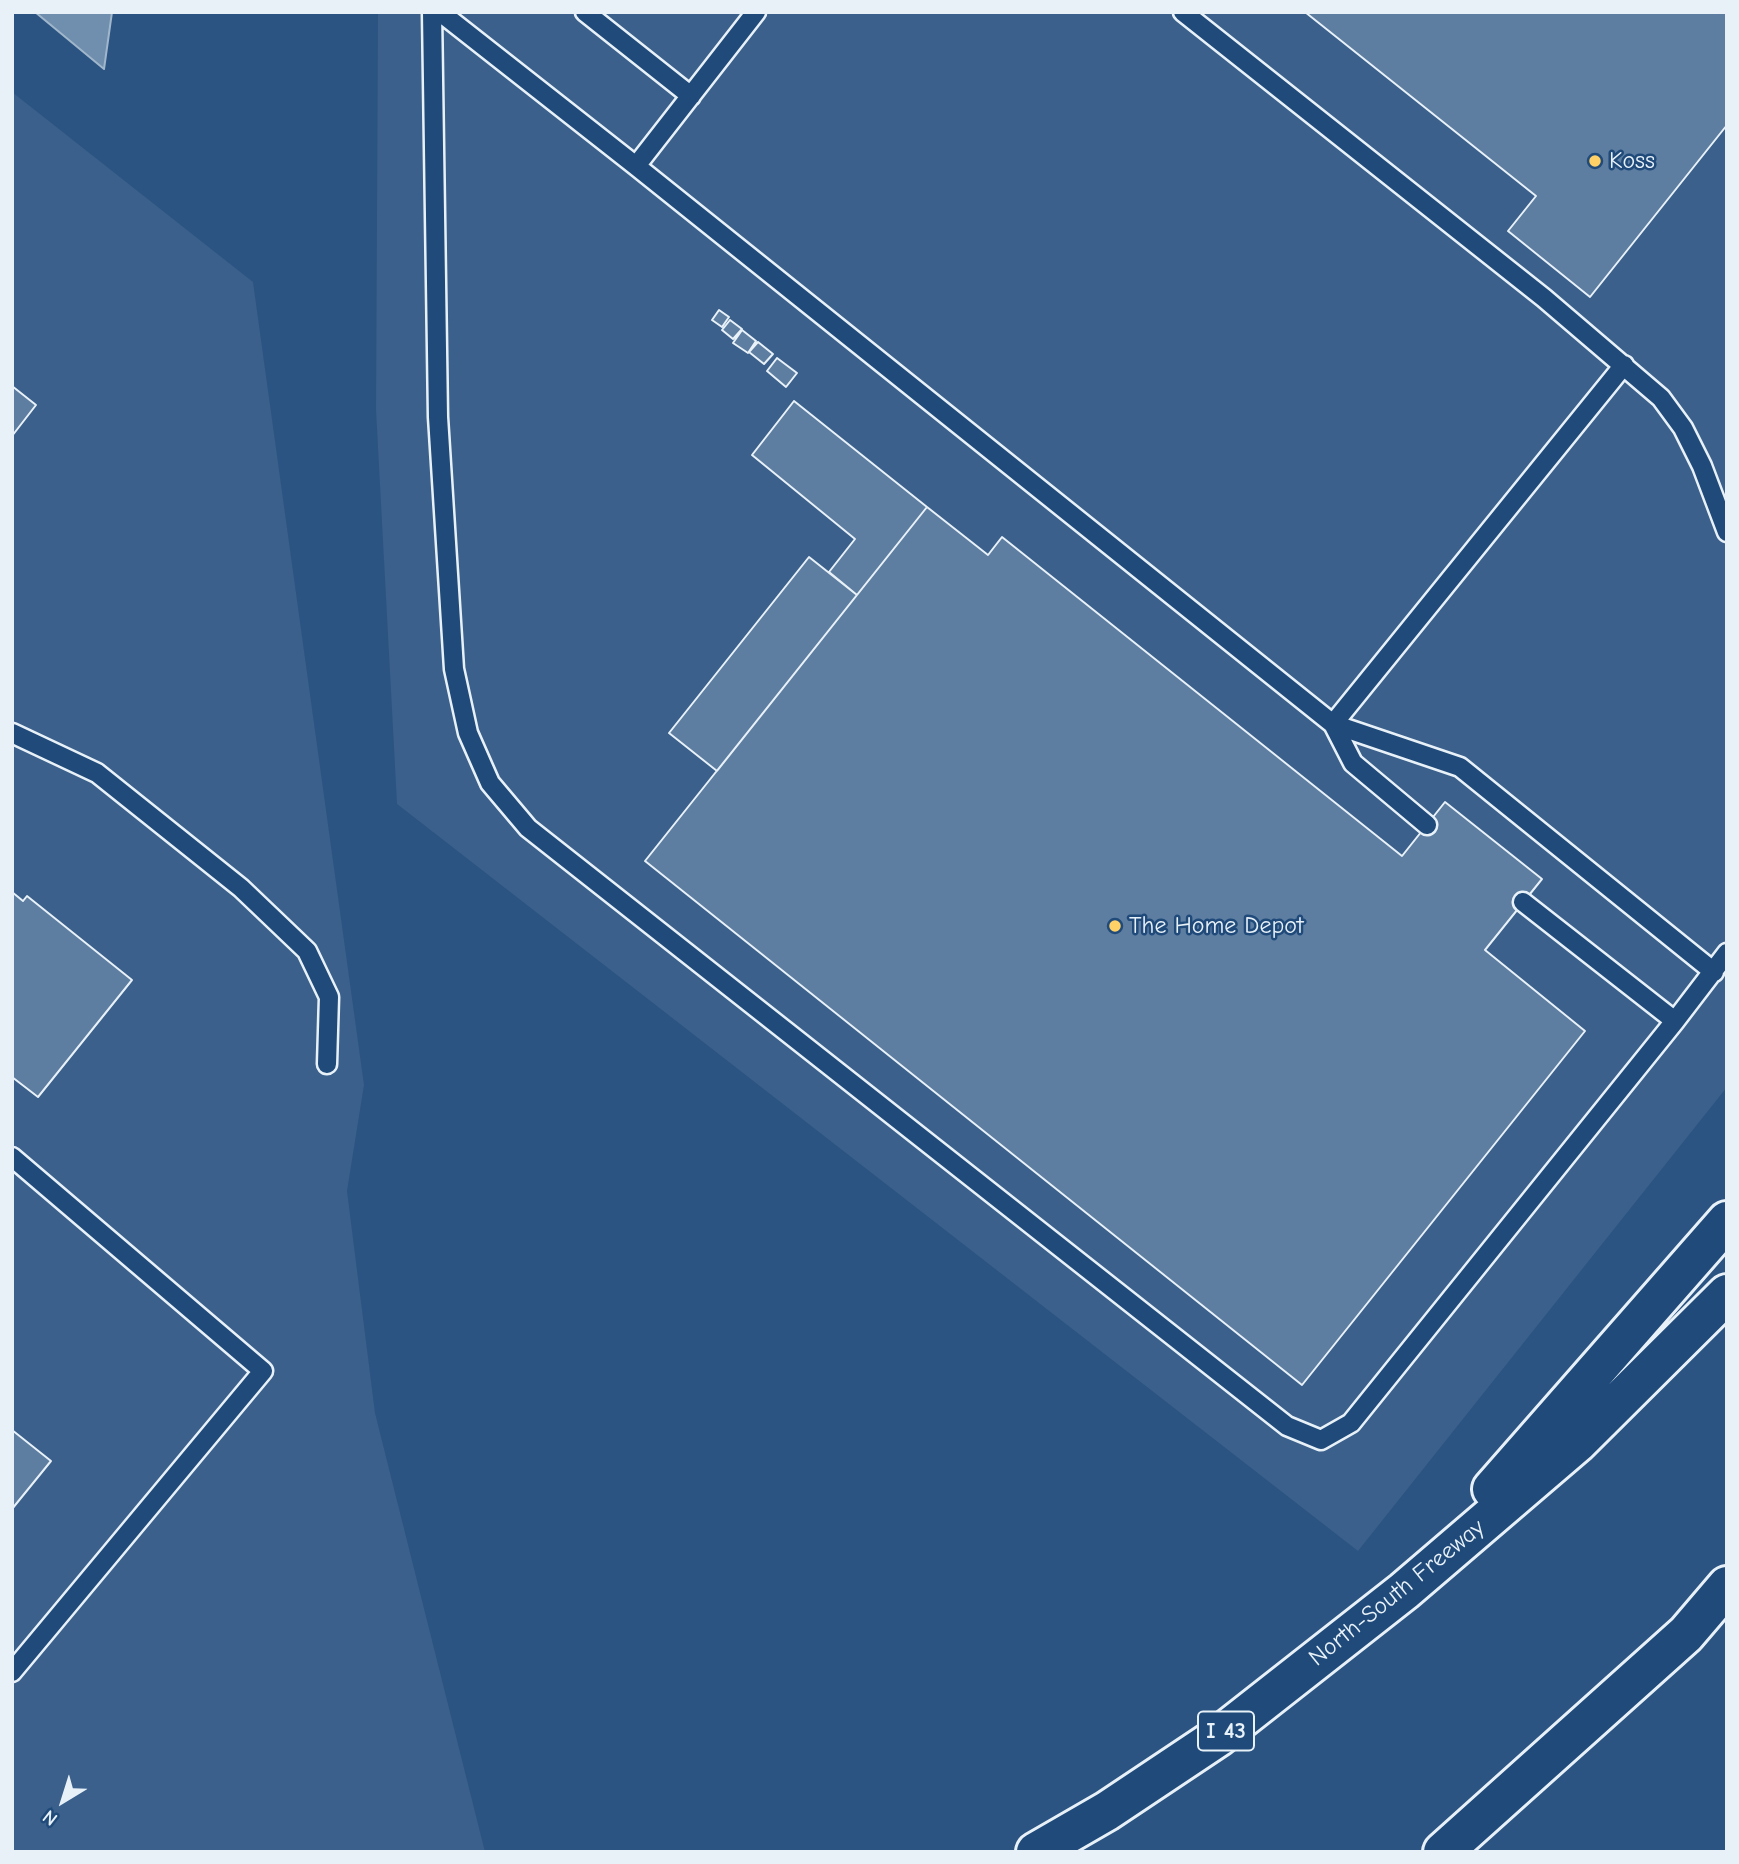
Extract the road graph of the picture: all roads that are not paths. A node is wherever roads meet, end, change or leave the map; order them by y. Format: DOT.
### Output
graph roads {
  1 [pos="432,12"];
  2 [pos="440,12"];
  3 [pos="585,12"];
  4 [pos="756,12"];
  5 [pos="1183,12"];
  6 [pos="691,96"];
  7 [pos="636,166"];
  8 [pos="1624,366"];
  9 [pos="1727,532"];
  10 [pos="1333,724"];
  11 [pos="12,733"];
  12 [pos="1426,825"];
  13 [pos="1523,902"];
  14 [pos="1727,953"];
  15 [pos="1714,972"];
  16 [pos="1675,1021"];
  17 [pos="327,1064"];
  18 [pos="12,1157"];
  19 [pos="1727,1221"];
  20 [pos="1727,1294"];
  21 [pos="1727,1586"];
  22 [pos="1404,1591"];
  23 [pos="12,1672"];
  24 [pos="1036,1852"];
  25 [pos="1443,1852"];
  1 -- 16 [label="lane"];
  2 -- 7 [label="lane"];
  3 -- 6 [label="lane"];
  4 -- 6 [label="lane"];
  5 -- 8 [label="lane"];
  6 -- 7 [label="lane"];
  7 -- 10 [label="lane"];
  8 -- 9 [label="lane"];
  8 -- 10 [label="lane"];
  10 -- 12 [label="lane"];
  10 -- 15 [label="lane"];
  11 -- 17 [label="lane"];
  13 -- 16 [label="lane"];
  14 -- 15 [label="lane"];
  15 -- 16 [label="lane"];
  18 -- 23 [label="lane"];
  19 -- 22 [label="highway"];
  20 -- 22 [label="highway, North-South Freeway / I 43"];
  21 -- 25 [label="highway"];
  22 -- 24 [label="highway, North-South Freeway / I 43"];
}
